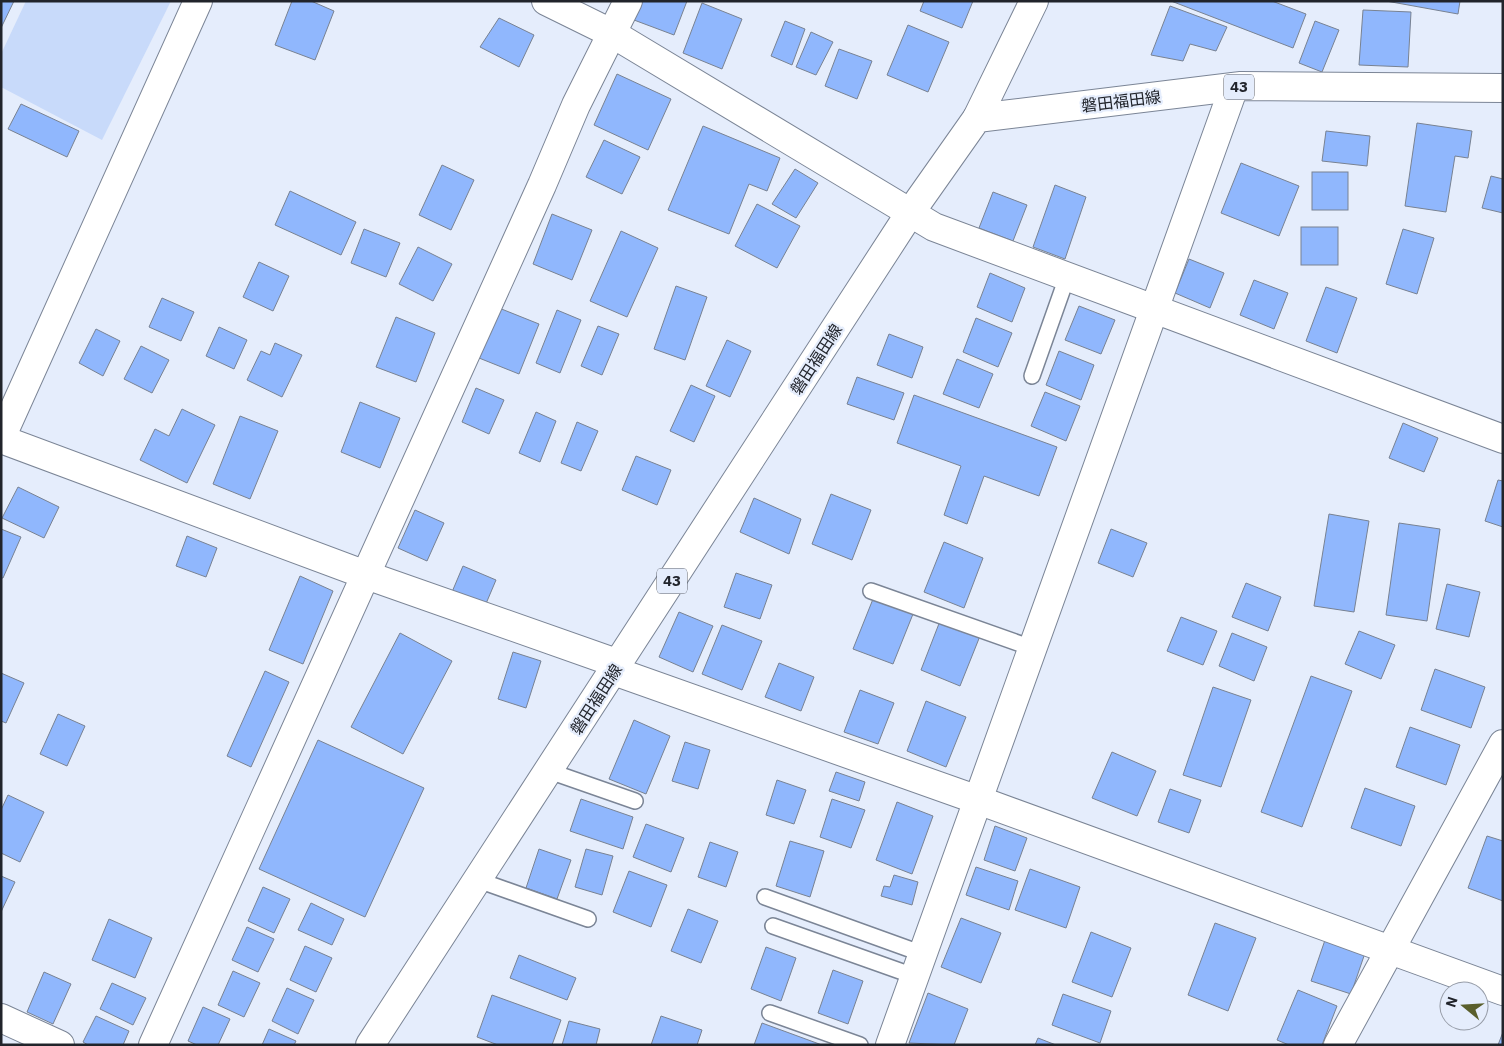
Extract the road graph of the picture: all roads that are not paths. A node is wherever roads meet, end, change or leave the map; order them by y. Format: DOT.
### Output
graph roads {
  1 [pos="198,1"];
  2 [pos="546,1"];
  3 [pos="628,1"];
  4 [pos="1034,1"];
  5 [pos="613,34"];
  6 [pos="1234,88"];
  7 [pos="1503,88"];
  8 [pos="977,118"];
  9 [pos="910,213"];
  10 [pos="1067,277"];
  11 [pos="1155,309"];
  12 [pos="1032,376"];
  13 [pos="1,438"];
  14 [pos="1503,439"];
  15 [pos="366,575"];
  16 [pos="871,591"];
  17 [pos="1032,648"];
  18 [pos="616,667"];
  19 [pos="1503,744"];
  20 [pos="549,771"];
  21 [pos="978,800"];
  22 [pos="635,801"];
  23 [pos="478,880"];
  24 [pos="765,897"];
  25 [pos="588,919"];
  26 [pos="773,926"];
  27 [pos="1388,950"];
  28 [pos="919,965"];
  29 [pos="1503,991"];
  30 [pos="770,1013"];
  31 [pos="1,1018"];
  32 [pos="60,1045"];
  33 [pos="153,1045"];
  34 [pos="370,1045"];
  35 [pos="860,1045"];
  36 [pos="890,1045"];
  37 [pos="1338,1045"];
  1 -- 13 [label="street"];
  2 -- 5 [label="street"];
  3 -- 5 [label="street"];
  4 -- 8 [label="street"];
  5 -- 9 [label="street"];
  5 -- 15 [label="street"];
  6 -- 7 [label="street, 磐田福田線 / 43"];
  6 -- 8 [label="street, 磐田福田線 / 43"];
  6 -- 11 [label="street"];
  8 -- 9 [label="street, 磐田福田線 / 43"];
  9 -- 10 [label="street"];
  9 -- 18 [label="street, 磐田福田線 / 43"];
  10 -- 11 [label="street"];
  10 -- 12 [label="lane"];
  11 -- 14 [label="street"];
  11 -- 17 [label="street"];
  13 -- 15 [label="street"];
  15 -- 18 [label="street"];
  15 -- 33 [label="street"];
  16 -- 17 [label="lane"];
  17 -- 21 [label="street"];
  18 -- 20 [label="street, 磐田福田線 / 43"];
  18 -- 21 [label="street"];
  19 -- 27 [label="street"];
  20 -- 22 [label="lane"];
  20 -- 23 [label="street, 磐田福田線 / 43"];
  21 -- 27 [label="street"];
  21 -- 28 [label="street"];
  23 -- 25 [label="lane"];
  23 -- 34 [label="street, 磐田福田線 / 43"];
  24 -- 28 [label="lane"];
  26 -- 28 [label="lane"];
  27 -- 29 [label="street"];
  27 -- 37 [label="street"];
  28 -- 36 [label="street"];
  30 -- 35 [label="lane"];
  31 -- 32 [label="street"];
}
